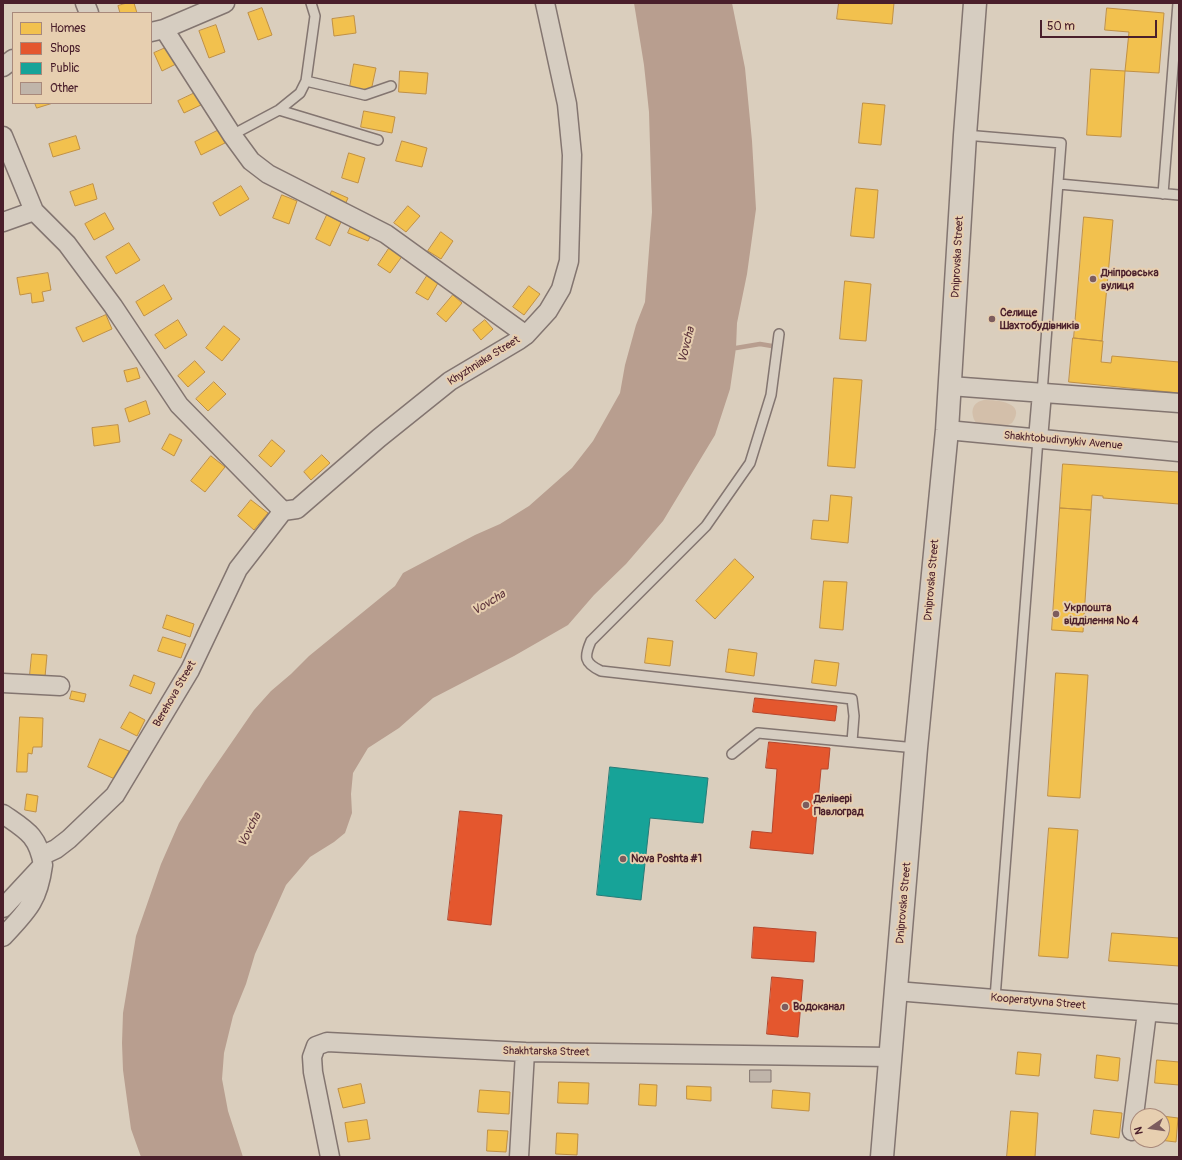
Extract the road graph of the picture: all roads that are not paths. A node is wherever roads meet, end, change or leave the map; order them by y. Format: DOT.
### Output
graph roads {
  1 [pos="225,3"];
  2 [pos="310,3"];
  3 [pos="545,3"];
  4 [pos="975,3"];
  5 [pos="1178,3"];
  6 [pos="158,31"];
  7 [pos="12,60"];
  8 [pos="3,67"];
  9 [pos="306,81"];
  10 [pos="391,86"];
  11 [pos="279,110"];
  12 [pos="232,135"];
  13 [pos="965,135"];
  14 [pos="3,136"];
  15 [pos="378,140"];
  16 [pos="1058,184"];
  17 [pos="1163,194"];
  18 [pos="1179,195"];
  19 [pos="34,210"];
  20 [pos="3,222"];
  21 [pos="779,334"];
  22 [pos="526,335"];
  23 [pos="950,386"];
  24 [pos="1042,393"];
  25 [pos="1179,403"];
  26 [pos="947,430"];
  27 [pos="1038,439"];
  28 [pos="1179,452"];
  29 [pos="283,512"];
  30 [pos="3,683"];
  31 [pos="60,686"];
  32 [pos="852,742"];
  33 [pos="916,748"];
  34 [pos="732,754"];
  35 [pos="3,814"];
  36 [pos="42,861"];
  37 [pos="3,908"];
  38 [pos="3,936"];
  39 [pos="896,990"];
  40 [pos="995,998"];
  41 [pos="1147,1012"];
  42 [pos="1179,1014"];
  43 [pos="525,1052"];
  44 [pos="891,1057"];
  45 [pos="1135,1108"];
  46 [pos="330,1157"];
  47 [pos="518,1157"];
  48 [pos="883,1157"];
  1 -- 6 [label="street"];
  2 -- 9 [label="lane"];
  3 -- 22 [label="street, Khyzhniaka Street"];
  4 -- 13 [label="highway, Dniprovska Street"];
  5 -- 17 [label="lane"];
  6 -- 12 [label="street"];
  7 -- 8 [label="street"];
  9 -- 10 [label="lane"];
  9 -- 11 [label="lane"];
  11 -- 12 [label="lane"];
  11 -- 15 [label="lane"];
  12 -- 22 [label="street"];
  13 -- 16 [label="lane"];
  13 -- 23 [label="highway, Dniprovska Street"];
  14 -- 19 [label="street"];
  16 -- 17 [label="lane"];
  16 -- 24 [label="lane"];
  17 -- 18 [label="lane"];
  19 -- 20 [label="street"];
  19 -- 29 [label="street"];
  21 -- 32 [label="lane"];
  22 -- 29 [label="street, Khyzhniaka Street"];
  23 -- 24 [label="street"];
  23 -- 26 [label="highway, Dniprovska Street"];
  24 -- 25 [label="street"];
  24 -- 27 [label="street"];
  26 -- 27 [label="street, Shakhtobudivnykiv Avenue"];
  26 -- 33 [label="highway, Dniprovska Street"];
  27 -- 28 [label="street, Shakhtobudivnykiv Avenue"];
  27 -- 40 [label="lane"];
  29 -- 36 [label="street, Berehova Street"];
  30 -- 31 [label="street"];
  32 -- 33 [label="lane"];
  32 -- 34 [label="lane"];
  33 -- 39 [label="highway, Dniprovska Street"];
  35 -- 36 [label="street"];
  36 -- 37 [label="street, Berehova Street"];
  36 -- 38 [label="street"];
  39 -- 40 [label="street, Kooperatyvna Street"];
  39 -- 44 [label="highway, Dniprovska Street"];
  40 -- 41 [label="street, Kooperatyvna Street"];
  41 -- 42 [label="street, Kooperatyvna Street"];
  41 -- 45 [label="street"];
  43 -- 44 [label="street, Shakhtarska Street"];
  43 -- 46 [label="street, Shakhtarska Street"];
  43 -- 47 [label="street"];
  44 -- 48 [label="highway, Dniprovska Street"];
}
